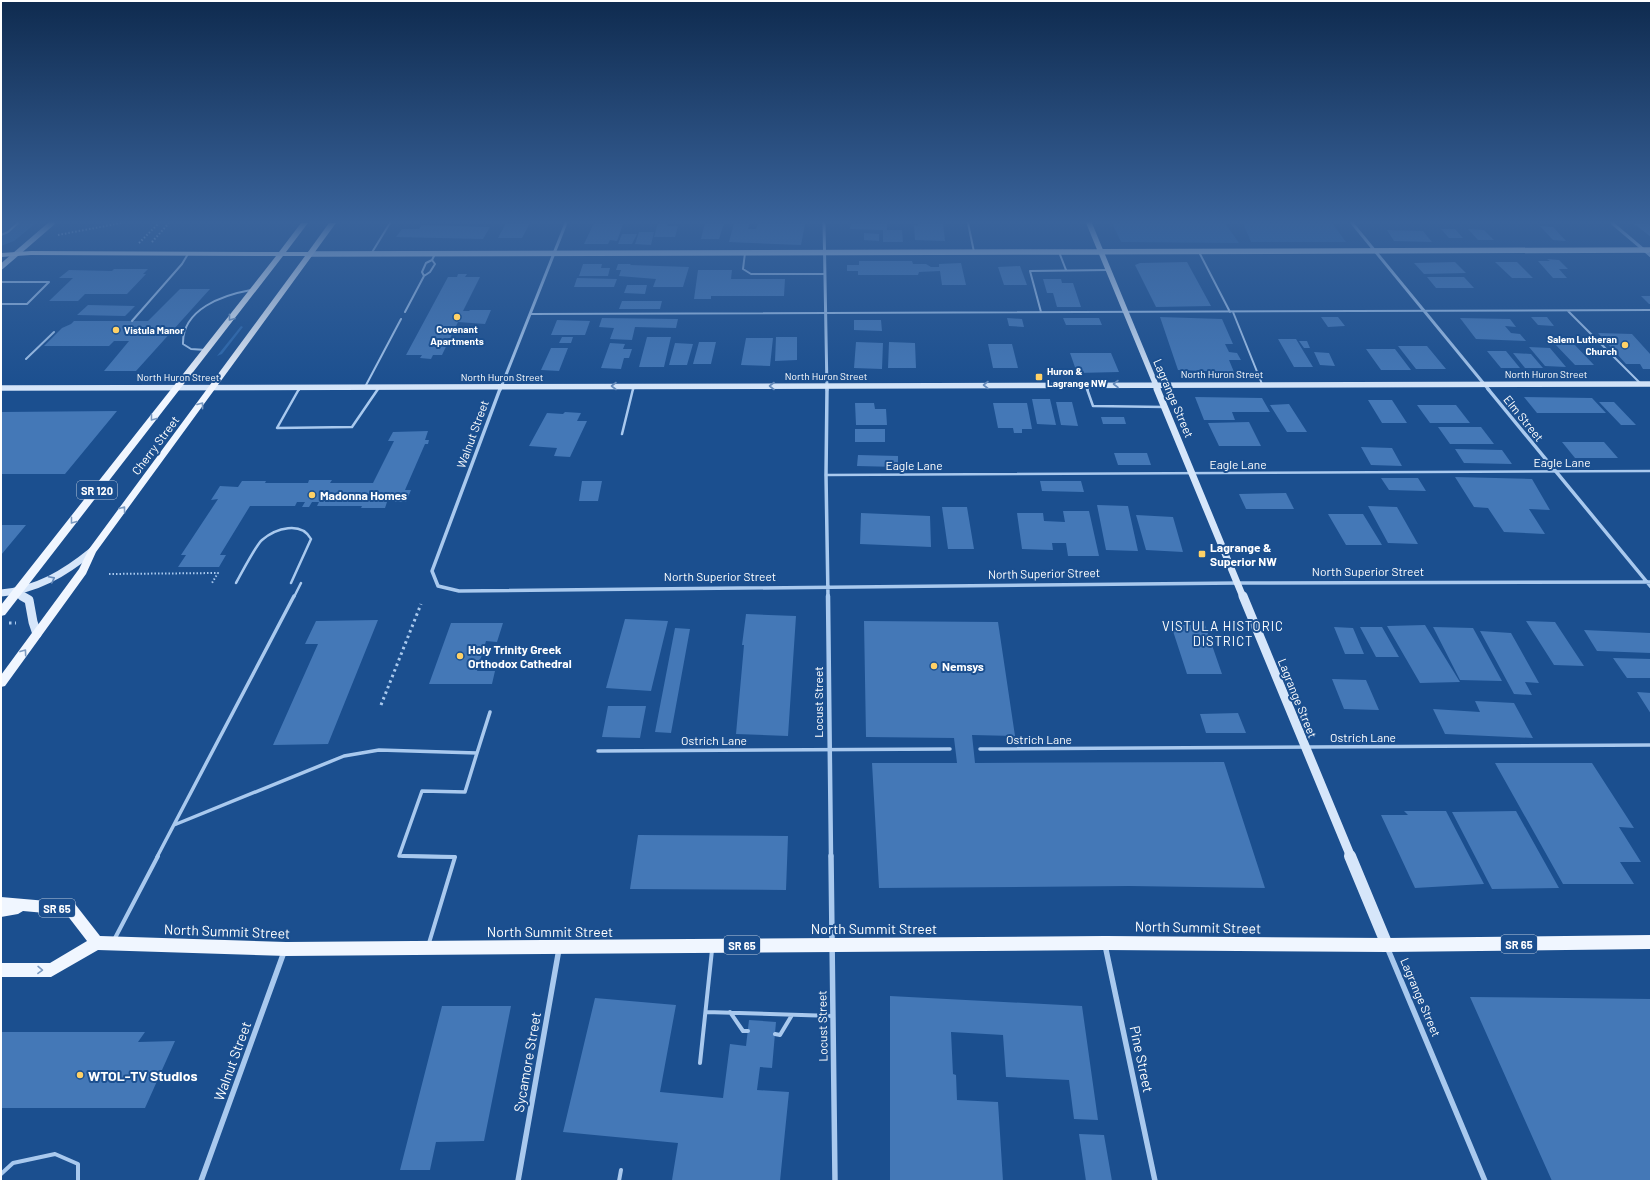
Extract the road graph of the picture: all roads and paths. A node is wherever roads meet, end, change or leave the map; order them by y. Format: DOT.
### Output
graph roads {
  1 [pos="170,278"];
  2 [pos="262,278"];
  3 [pos="292,278"];
  4 [pos="423,278"];
  5 [pos="545,278"];
  6 [pos="825,278"];
  7 [pos="1032,278"];
  8 [pos="1111,278"];
  9 [pos="1213,278"];
  10 [pos="1397,278"];
  11 [pos="1,282"];
  12 [pos="253,290"];
  13 [pos="1,304"];
  14 [pos="1651,310"];
  15 [pos="1424,311"];
  16 [pos="1568,311"];
  17 [pos="405,312"];
  18 [pos="1041,312"];
  19 [pos="1125,312"];
  20 [pos="1231,312"];
  21 [pos="826,313"];
  22 [pos="531,314"];
  23 [pos="401,319"];
  24 [pos="132,321"];
  25 [pos="54,332"];
  26 [pos="207,350"];
  27 [pos="26,359"];
  28 [pos="1484,383"];
  29 [pos="1086,384"];
  30 [pos="1155,384"];
  31 [pos="1262,384"];
  32 [pos="1641,384"];
  33 [pos="1651,384"];
  34 [pos="634,386"];
  35 [pos="828,386"];
  36 [pos="213,387"];
  37 [pos="300,387"];
  38 [pos="365,387"];
  39 [pos="379,387"];
  40 [pos="501,387"];
  41 [pos="1,388"];
  42 [pos="177,388"];
  43 [pos="1165,407"];
  44 [pos="622,434"];
  45 [pos="1556,471"];
  46 [pos="1651,471"];
  47 [pos="1192,473"];
  48 [pos="826,474"];
  49 [pos="92,552"];
  50 [pos="109,574"];
  51 [pos="1649,582"];
  52 [pos="236,583"];
  53 [pos="291,583"];
  54 [pos="302,583"];
  55 [pos="1238,583"];
  56 [pos="212,584"];
  57 [pos="438,586"];
  58 [pos="1651,587"];
  59 [pos="828,588"];
  60 [pos="16,592"];
  61 [pos="1,593"];
  62 [pos="421,604"];
  63 [pos="1,612"];
  64 [pos="36,634"];
  65 [pos="1,683"];
  66 [pos="381,705"];
  67 [pos="490,712"];
  68 [pos="1651,746"];
  69 [pos="1305,747"];
  70 [pos="950,749"];
  71 [pos="980,749"];
  72 [pos="829,750"];
  73 [pos="598,751"];
  74 [pos="477,753"];
  75 [pos="174,825"];
  76 [pos="1,903"];
  77 [pos="30,905"];
  78 [pos="1,911"];
  79 [pos="1651,942"];
  80 [pos="98,943"];
  81 [pos="113,943"];
  82 [pos="1104,943"];
  83 [pos="831,945"];
  84 [pos="1387,945"];
  85 [pos="712,946"];
  86 [pos="559,947"];
  87 [pos="428,948"];
  88 [pos="286,949"];
  89 [pos="1,970"];
  90 [pos="706,1012"];
  91 [pos="730,1012"];
  92 [pos="792,1016"];
  93 [pos="833,1016"];
  94 [pos="748,1031"];
  95 [pos="775,1034"];
  96 [pos="700,1063"];
  97 [pos="621,1170"];
  98 [pos="1,1174"];
  99 [pos="78,1181"];
  100 [pos="200,1181"];
  101 [pos="518,1181"];
  102 [pos="619,1181"];
  103 [pos="835,1181"];
  104 [pos="1155,1181"];
  105 [pos="1485,1181"];
  1 -- 24 [label="lane"];
  2 -- 12 [label="main road, Cherry Street / SR 120"];
  3 -- 36 [label="main road, Cherry Street / SR 120"];
  4 -- 17 [label="lane"];
  5 -- 22 [label="street, Walnut Street"];
  6 -- 21 [label="street, Locust Street"];
  7 -- 18 [label="lane"];
  8 -- 19 [label="street, Lagrange Street"];
  9 -- 20 [label="lane"];
  10 -- 15 [label="street, Elm Street"];
  11 -- 13 [label="lane"];
  12 -- 26 [label="main road, Cherry Street / SR 120, one-way"];
  12 -- 26 [label="lane"];
  14 -- 16 [label="lane"];
  15 -- 16 [label="lane"];
  15 -- 20 [label="lane"];
  15 -- 28 [label="street, Elm Street"];
  16 -- 32 [label="lane"];
  18 -- 19 [label="lane"];
  18 -- 21 [label="lane"];
  19 -- 20 [label="lane"];
  19 -- 30 [label="street, Lagrange Street"];
  20 -- 31 [label="lane"];
  21 -- 22 [label="lane"];
  21 -- 35 [label="street, Locust Street"];
  22 -- 40 [label="street, Walnut Street"];
  23 -- 38 [label="lane"];
  25 -- 27 [label="lane"];
  26 -- 42 [label="main road, Cherry Street / SR 120"];
  28 -- 31 [label="street, North Huron Street"];
  28 -- 32 [label="street, North Huron Street"];
  28 -- 45 [label="street, Elm Street"];
  30 -- 29 [label="street, North Huron Street, one-way"];
  29 -- 35 [label="street, North Huron Street, one-way"];
  29 -- 43 [label="lane"];
  30 -- 31 [label="street, North Huron Street"];
  30 -- 43 [label="street, Lagrange Street"];
  32 -- 33 [label="street, North Huron Street"];
  35 -- 34 [label="street, North Huron Street, one-way"];
  34 -- 40 [label="street, North Huron Street, one-way"];
  34 -- 44 [label="lane"];
  35 -- 48 [label="street, Locust Street"];
  36 -- 37 [label="street, North Huron Street"];
  36 -- 42 [label="street, North Huron Street"];
  49 -- 36 [label="main road, Cherry Street / SR 120, one-way"];
  37 -- 38 [label="street, North Huron Street"];
  37 -- 39 [label="lane"];
  38 -- 39 [label="street, North Huron Street"];
  39 -- 40 [label="street, North Huron Street"];
  40 -- 57 [label="street, Walnut Street"];
  41 -- 42 [label="street, North Huron Street"];
  42 -- 60 [label="main road, Cherry Street / SR 120, one-way"];
  43 -- 47 [label="street, Lagrange Street"];
  45 -- 46 [label="lane, Eagle Lane"];
  45 -- 47 [label="lane, Eagle Lane"];
  45 -- 51 [label="street, Elm Street"];
  47 -- 48 [label="lane, Eagle Lane"];
  47 -- 55 [label="street, Lagrange Street"];
  48 -- 59 [label="street, Locust Street"];
  60 -- 49 [label="street, one-way"];
  49 -- 64 [label="main road, Cherry Street / SR 120"];
  50 -- 56 [label="path"];
  51 -- 55 [label="street, North Superior Street"];
  51 -- 58 [label="street, Elm Street"];
  52 -- 53 [label="lane"];
  54 -- 75 [label="lane"];
  55 -- 59 [label="street, North Superior Street"];
  55 -- 69 [label="street, Lagrange Street"];
  57 -- 59 [label="street, North Superior Street"];
  59 -- 72 [label="street, Locust Street"];
  60 -- 61 [label="street"];
  60 -- 63 [label="main road, Cherry Street / SR 120"];
  60 -- 64 [label="street"];
  62 -- 66 [label="path"];
  65 -- 64 [label="main road, Cherry Street / SR 120, one-way"];
  67 -- 74 [label="lane"];
  68 -- 69 [label="lane, Ostrich Lane"];
  69 -- 71 [label="lane, Ostrich Lane"];
  69 -- 84 [label="street, Lagrange Street"];
  70 -- 72 [label="lane, Ostrich Lane"];
  72 -- 73 [label="lane, Ostrich Lane"];
  72 -- 83 [label="street, Locust Street"];
  74 -- 75 [label="lane"];
  74 -- 87 [label="lane"];
  75 -- 81 [label="lane"];
  76 -- 77 [label="main road, SR 65"];
  77 -- 78 [label="main road"];
  77 -- 80 [label="main road, SR 65"];
  79 -- 84 [label="main road, North Summit Street / SR 65"];
  80 -- 81 [label="main road, North Summit Street / SR 65"];
  89 -- 80 [label="main road, one-way"];
  81 -- 88 [label="main road, North Summit Street / SR 65"];
  82 -- 83 [label="main road, North Summit Street / SR 65"];
  82 -- 84 [label="main road, North Summit Street / SR 65"];
  82 -- 104 [label="street, Pine Street"];
  83 -- 85 [label="main road, North Summit Street / SR 65"];
  83 -- 93 [label="street, Locust Street"];
  84 -- 105 [label="street, Lagrange Street"];
  85 -- 86 [label="main road, North Summit Street / SR 65"];
  85 -- 90 [label="lane"];
  86 -- 87 [label="main road, North Summit Street / SR 65"];
  86 -- 101 [label="street, Sycamore Street"];
  87 -- 88 [label="main road, North Summit Street / SR 65"];
  88 -- 100 [label="street, Walnut Street"];
  90 -- 91 [label="lane"];
  90 -- 96 [label="lane"];
  91 -- 92 [label="lane"];
  91 -- 94 [label="lane"];
  92 -- 93 [label="lane"];
  92 -- 95 [label="lane"];
  93 -- 103 [label="street, Locust Street"];
  97 -- 102 [label="lane"];
  98 -- 99 [label="lane"];
}
